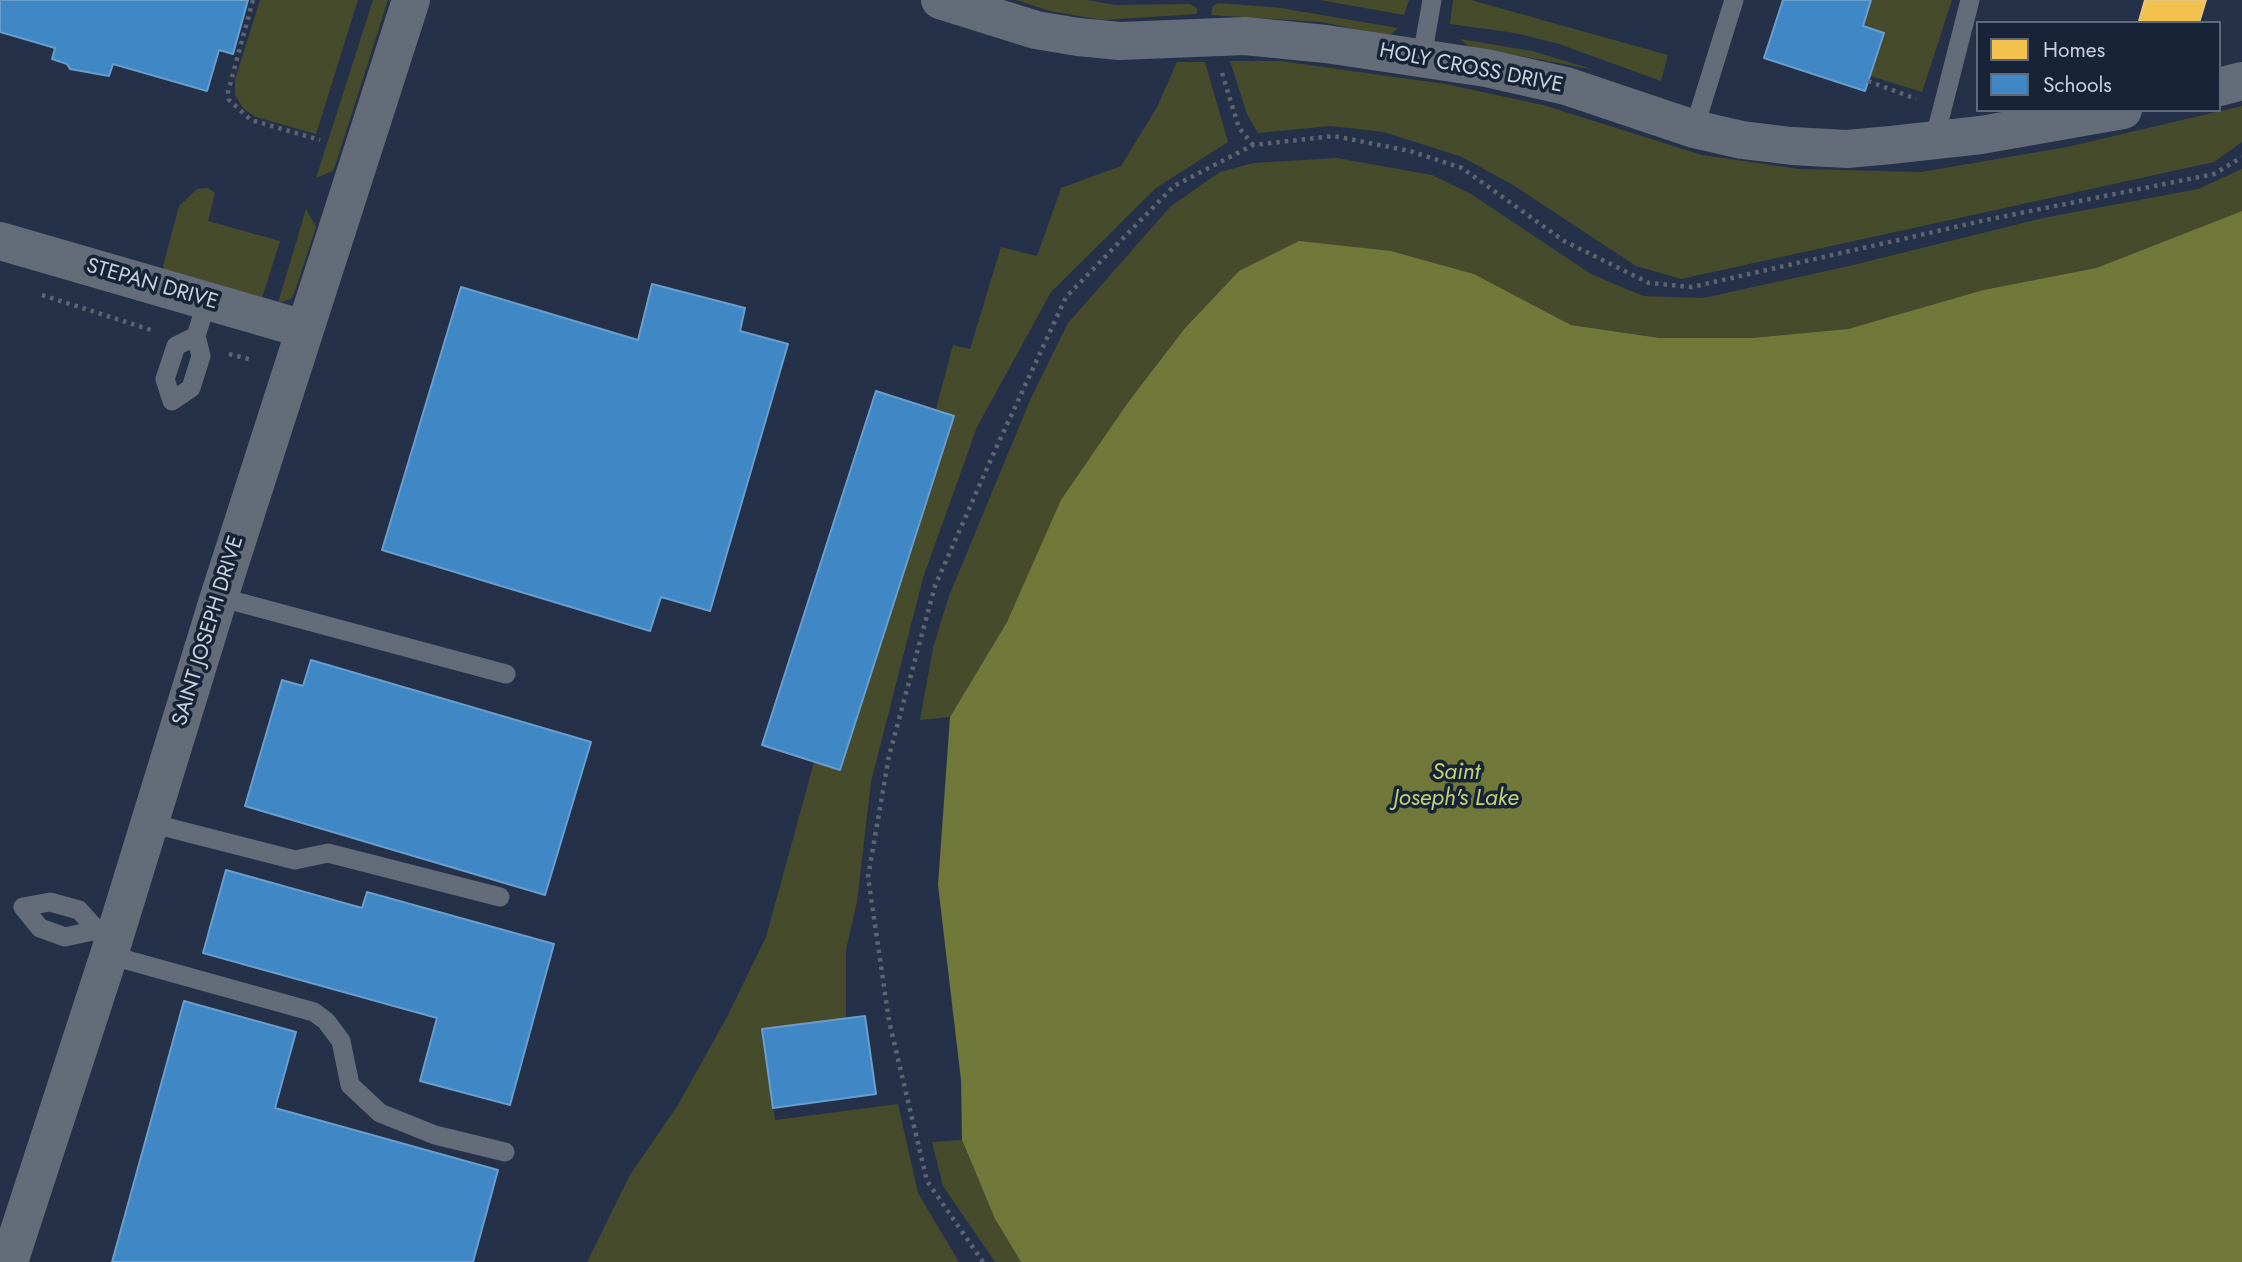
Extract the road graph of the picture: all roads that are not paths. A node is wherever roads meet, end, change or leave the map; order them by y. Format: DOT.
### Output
graph roads {
  1 [pos="411,0"];
  2 [pos="940,0"];
  3 [pos="1433,0"];
  4 [pos="1734,0"];
  5 [pos="1970,0"];
  6 [pos="1422,57"];
  7 [pos="2242,81"];
  8 [pos="2221,86"];
  9 [pos="2111,112"];
  10 [pos="1695,129"];
  11 [pos="1934,141"];
  12 [pos="0,241"];
  13 [pos="304,329"];
  14 [pos="219,597"];
  15 [pos="506,674"];
  16 [pos="150,823"];
  17 [pos="500,897"];
  18 [pos="107,940"];
  19 [pos="505,1152"];
  20 [pos="9,1262"];
  1 -- 13 [label="street, SAINT JOSEPH DRIVE"];
  2 -- 6 [label="street, HOLY CROSS DRIVE"];
  3 -- 6 [label="lane"];
  4 -- 10 [label="lane"];
  5 -- 11 [label="lane"];
  6 -- 10 [label="street, HOLY CROSS DRIVE"];
  7 -- 8 [label="street"];
  9 -- 11 [label="street, HOLY CROSS DRIVE"];
  10 -- 11 [label="street, HOLY CROSS DRIVE"];
  12 -- 13 [label="street, STEPAN DRIVE"];
  13 -- 14 [label="street, SAINT JOSEPH DRIVE"];
  14 -- 15 [label="lane"];
  14 -- 16 [label="street, SAINT JOSEPH DRIVE"];
  16 -- 17 [label="lane"];
  16 -- 18 [label="street, SAINT JOSEPH DRIVE"];
  18 -- 19 [label="lane"];
  18 -- 20 [label="street, SAINT JOSEPH DRIVE"];
}
